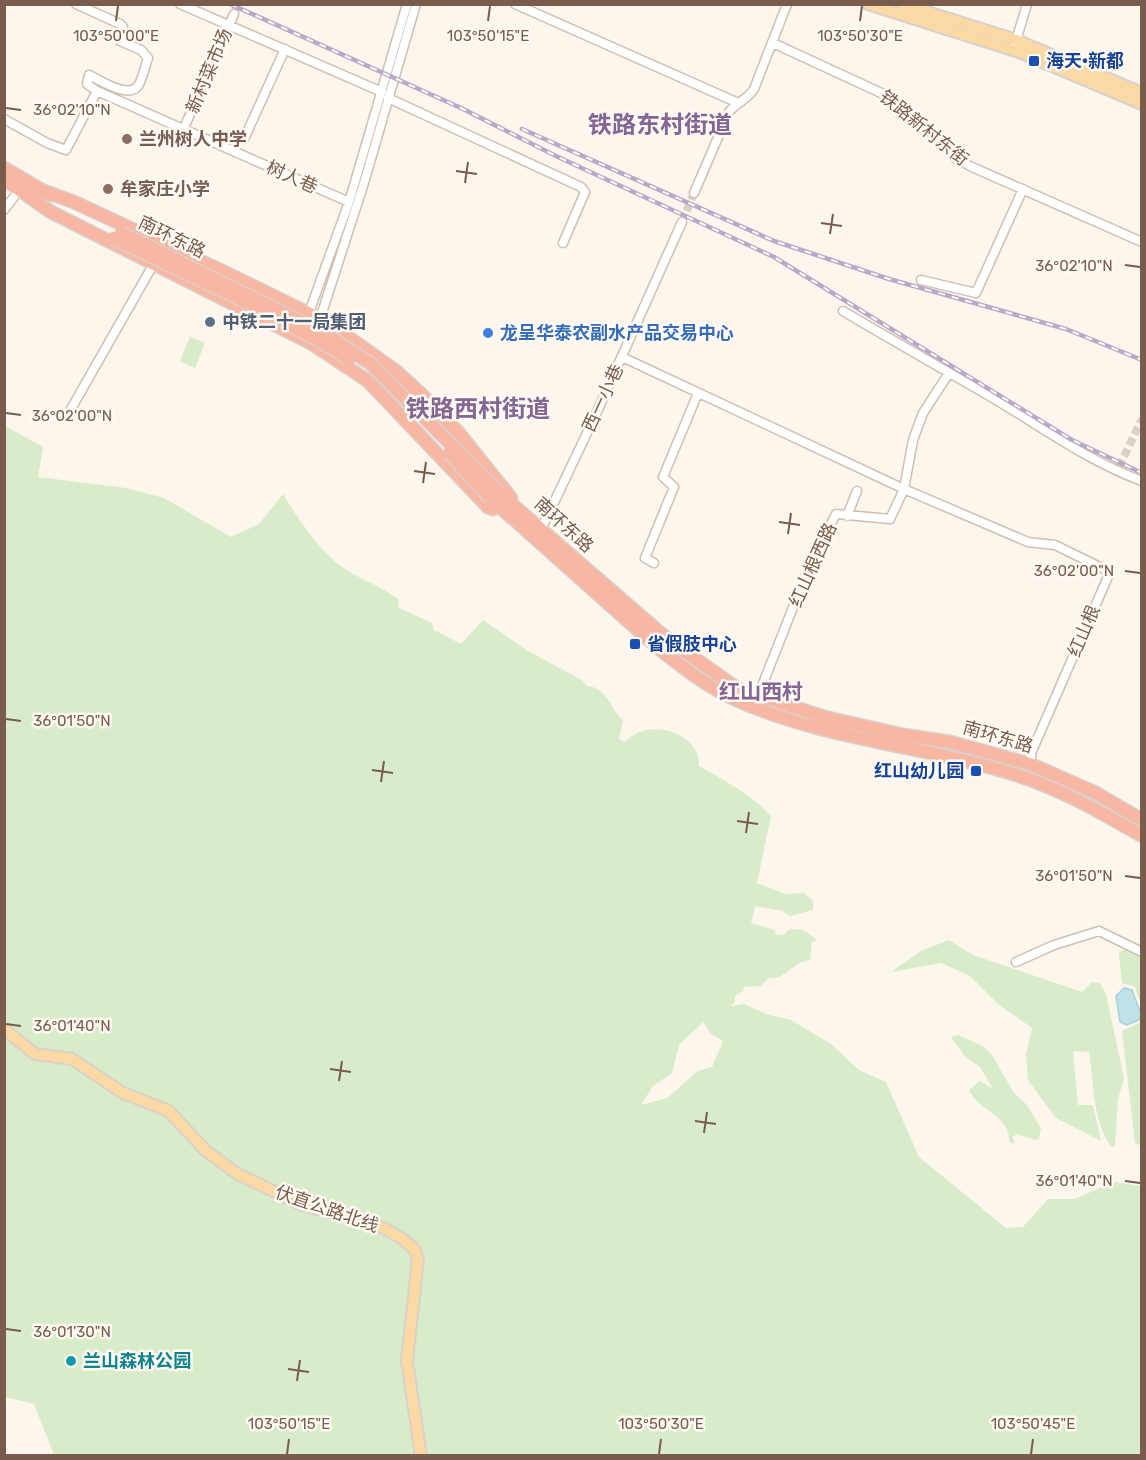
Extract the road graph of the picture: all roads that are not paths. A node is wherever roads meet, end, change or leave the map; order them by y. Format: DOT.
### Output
graph roads {
  1 [pos="76,4"];
  2 [pos="180,4"];
  3 [pos="407,4"];
  4 [pos="416,4"];
  5 [pos="515,4"];
  6 [pos="787,4"];
  7 [pos="868,4"];
  8 [pos="902,4"];
  9 [pos="1027,4"];
  10 [pos="234,14"];
  11 [pos="228,26"];
  12 [pos="773,43"];
  13 [pos="1015,45"];
  14 [pos="285,49"];
  15 [pos="97,91"];
  16 [pos="1142,93"];
  17 [pos="385,95"];
  18 [pos="736,102"];
  19 [pos="1142,105"];
  20 [pos="4,119"];
  21 [pos="184,128"];
  22 [pos="244,139"];
  23 [pos="4,168"];
  24 [pos="4,179"];
  25 [pos="20,189"];
  26 [pos="1023,189"];
  27 [pos="694,193"];
  28 [pos="39,194"];
  29 [pos="349,202"];
  30 [pos="4,210"];
  31 [pos="682,222"];
  32 [pos="1142,242"];
  33 [pos="562,243"];
  34 [pos="153,265"];
  35 [pos="921,280"];
  36 [pos="843,311"];
  37 [pos="314,316"];
  38 [pos="299,337"];
  39 [pos="311,343"];
  40 [pos="622,357"];
  41 [pos="949,373"];
  42 [pos="699,393"];
  43 [pos="71,409"];
  44 [pos="1142,481"];
  45 [pos="904,489"];
  46 [pos="857,491"];
  47 [pos="514,512"];
  48 [pos="847,516"];
  49 [pos="538,534"];
  50 [pos="654,563"];
  51 [pos="758,696"];
  52 [pos="1030,764"];
  53 [pos="1025,778"];
  54 [pos="1142,820"];
  55 [pos="1142,836"];
  56 [pos="1142,952"];
  57 [pos="1016,962"];
  58 [pos="4,1029"];
  59 [pos="421,1455"];
  1 -- 15 [label="street"];
  2 -- 11 [label="street"];
  3 -- 17 [label="street"];
  4 -- 17 [label="street"];
  5 -- 18 [label="street"];
  6 -- 12 [label="street"];
  7 -- 13 [label="main road"];
  8 -- 13 [label="main road"];
  9 -- 13 [label="street"];
  10 -- 11 [label="street, 新村菜市场"];
  11 -- 14 [label="street"];
  11 -- 21 [label="street, 新村菜市场"];
  12 -- 18 [label="street"];
  12 -- 26 [label="street, 铁路新村东街"];
  13 -- 16 [label="main road"];
  13 -- 19 [label="main road"];
  14 -- 17 [label="street"];
  14 -- 22 [label="street"];
  15 -- 20 [label="street"];
  15 -- 21 [label="street, 树人巷"];
  17 -- 29 [label="street"];
  17 -- 33 [label="street"];
  17 -- 37 [label="street"];
  18 -- 27 [label="street"];
  21 -- 29 [label="street, 树人巷"];
  23 -- 28 [label="highway, 南环东路"];
  24 -- 25 [label="highway, 南环东路"];
  25 -- 28 [label="highway, 南环东路"];
  25 -- 30 [label="street"];
  26 -- 32 [label="street, 铁路新村东街"];
  26 -- 35 [label="street"];
  28 -- 34 [label="highway, 南环东路"];
  28 -- 37 [label="highway"];
  28 -- 47 [label="highway, 南环东路, bridge"];
  29 -- 37 [label="street"];
  31 -- 40 [label="street, 西一小巷"];
  34 -- 38 [label="highway, 南环东路"];
  34 -- 43 [label="street"];
  36 -- 41 [label="street"];
  37 -- 38 [label="street"];
  37 -- 39 [label="street"];
  37 -- 47 [label="highway"];
  38 -- 39 [label="highway, 南环东路"];
  39 -- 47 [label="highway, 南环东路"];
  40 -- 42 [label="street"];
  40 -- 49 [label="street, 西一小巷"];
  41 -- 44 [label="street"];
  41 -- 45 [label="street"];
  42 -- 45 [label="street"];
  42 -- 50 [label="street"];
  45 -- 48 [label="street, 红山根西路"];
  45 -- 52 [label="street, 红山根"];
  46 -- 48 [label="street"];
  47 -- 49 [label="highway, 南环东路"];
  48 -- 51 [label="street, 红山根西路"];
  49 -- 51 [label="highway, 南环东路"];
  49 -- 53 [label="highway, 南环东路"];
  51 -- 52 [label="highway, 南环东路"];
  52 -- 53 [label="highway"];
  52 -- 54 [label="highway, 南环东路"];
  53 -- 55 [label="highway, 南环东路"];
  56 -- 57 [label="street"];
  58 -- 59 [label="main road, 伏直公路北线"];
}
